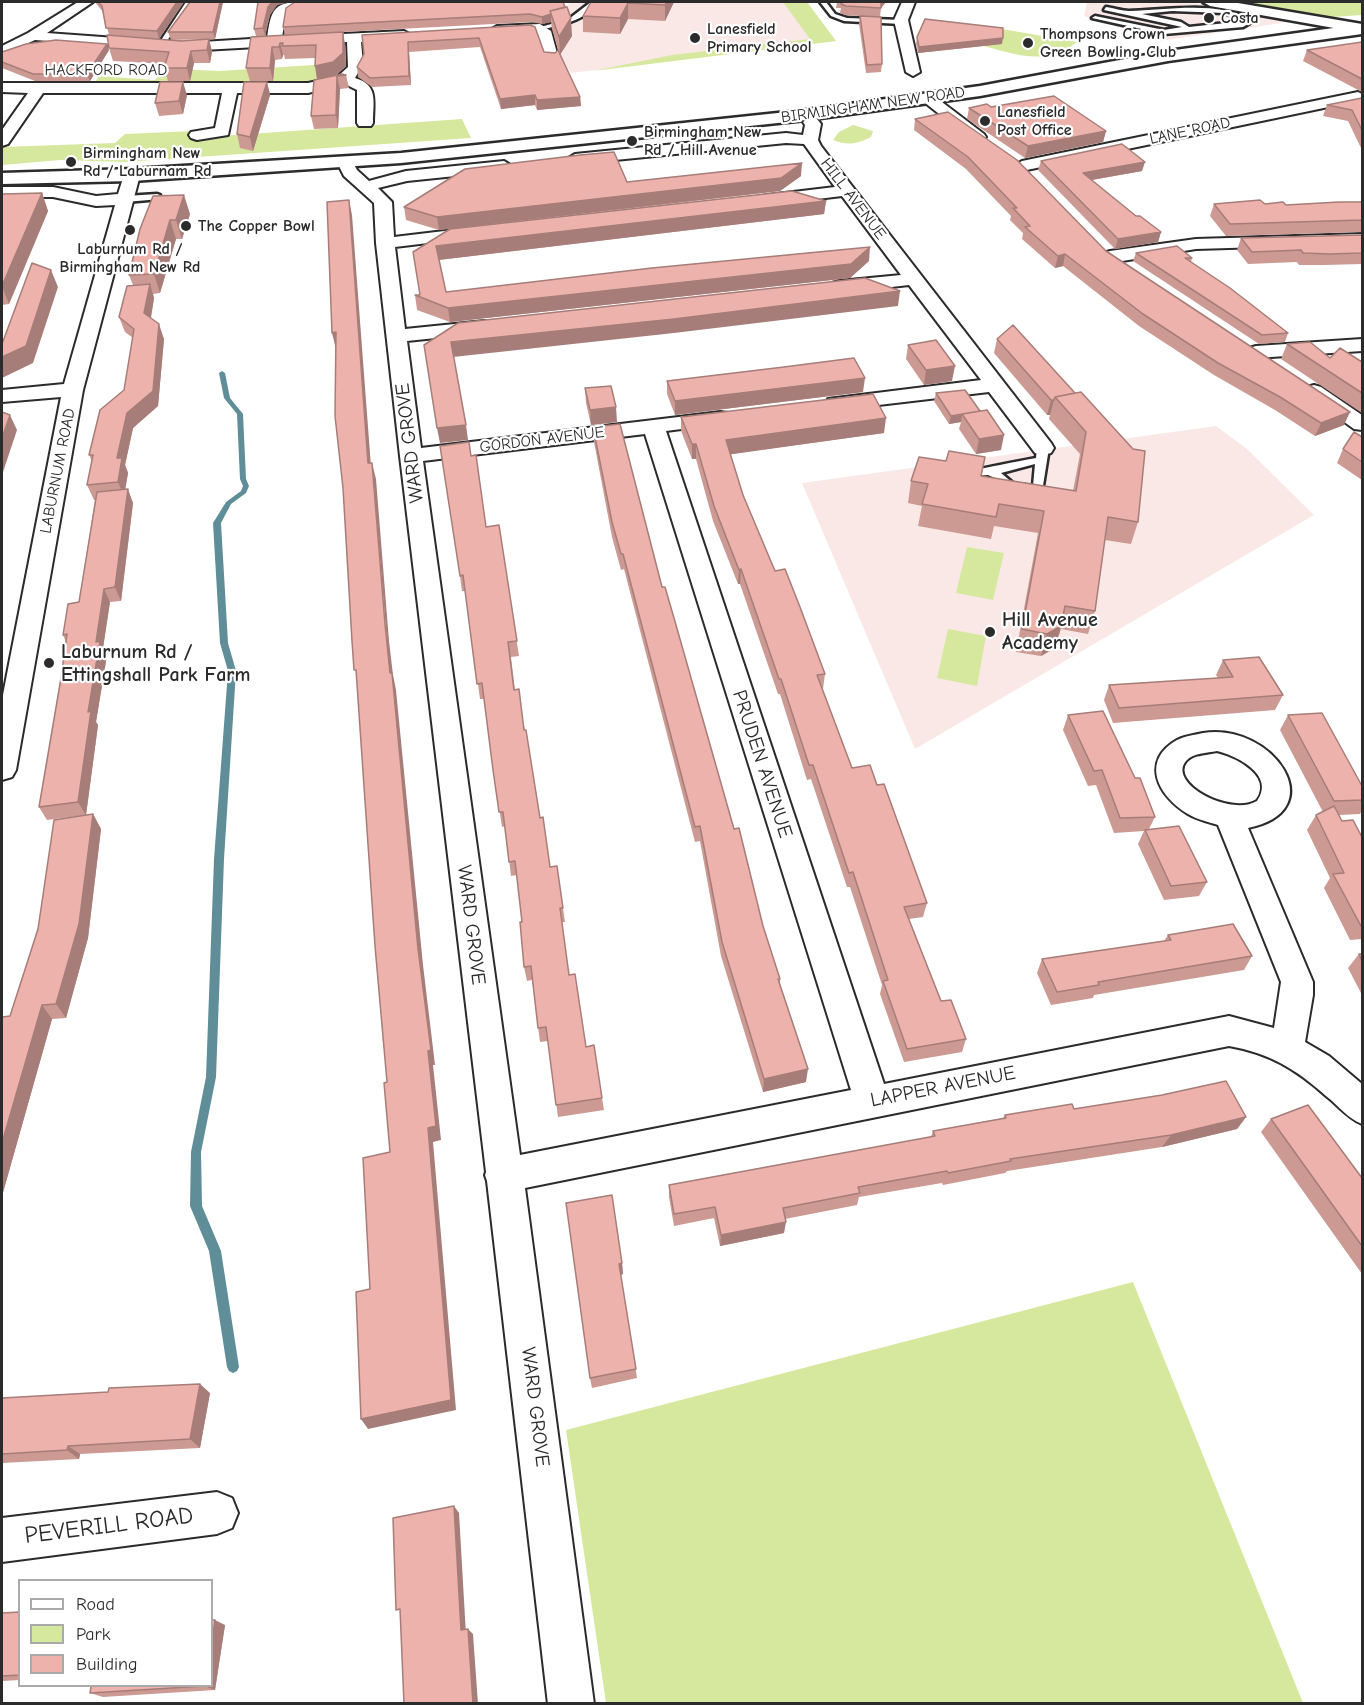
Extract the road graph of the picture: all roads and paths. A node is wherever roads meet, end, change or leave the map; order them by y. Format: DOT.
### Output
graph roads {
  1 [pos="86,2"];
  2 [pos="189,2"];
  3 [pos="295,2"];
  4 [pos="594,2"];
  5 [pos="823,2"];
  6 [pos="908,2"];
  7 [pos="1114,2"];
  8 [pos="1210,2"];
  9 [pos="1106,9"];
  10 [pos="1127,13"];
  11 [pos="902,21"];
  12 [pos="1288,23"];
  13 [pos="1362,23"];
  14 [pos="1337,25"];
  15 [pos="540,28"];
  16 [pos="1185,29"];
  17 [pos="1362,29"];
  18 [pos="484,30"];
  19 [pos="413,35"];
  20 [pos="33,36"];
  21 [pos="354,38"];
  22 [pos="274,42"];
  23 [pos="159,46"];
  24 [pos="2,51"];
  25 [pos="551,57"];
  26 [pos="931,66"];
  27 [pos="344,79"];
  28 [pos="39,87"];
  29 [pos="2,88"];
  30 [pos="230,88"];
  31 [pos="924,95"];
  32 [pos="1358,96"];
  33 [pos="806,115"];
  34 [pos="365,123"];
  35 [pos="197,135"];
  36 [pos="810,140"];
  37 [pos="2,141"];
  38 [pos="20,141"];
  39 [pos="345,157"];
  40 [pos="560,160"];
  41 [pos="525,164"];
  42 [pos="1022,166"];
  43 [pos="2,170"];
  44 [pos="133,170"];
  45 [pos="2,179"];
  46 [pos="1036,180"];
  47 [pos="368,186"];
  48 [pos="845,191"];
  49 [pos="2,192"];
  50 [pos="157,197"];
  51 [pos="126,199"];
  52 [pos="751,202"];
  53 [pos="491,231"];
  54 [pos="1362,240"];
  55 [pos="1095,241"];
  56 [pos="385,243"];
  57 [pos="1110,257"];
  58 [pos="1129,270"];
  59 [pos="914,279"];
  60 [pos="820,289"];
  61 [pos="503,325"];
  62 [pos="397,336"];
  63 [pos="1236,340"];
  64 [pos="1362,345"];
  65 [pos="1256,352"];
  66 [pos="994,385"];
  67 [pos="73,390"];
  68 [pos="2,396"];
  69 [pos="818,406"];
  70 [pos="735,416"];
  71 [pos="1362,424"];
  72 [pos="653,426"];
  73 [pos="1042,454"];
  74 [pos="411,456"];
  75 [pos="989,472"];
  76 [pos="972,473"];
  77 [pos="2,770"];
  78 [pos="1229,818"];
  79 [pos="1287,1049"];
  80 [pos="872,1101"];
  81 [pos="1362,1108"];
  82 [pos="503,1175"];
  83 [pos="217,1512"];
  84 [pos="2,1540"];
  85 [pos="571,1704"];
  1 -- 20 [label="street"];
  2 -- 23 [label="lane"];
  3 -- 22 [label="street"];
  4 -- 15 [label="lane"];
  5 -- 11 [label="lane"];
  6 -- 11 [label="street"];
  7 -- 9 [label="lane"];
  8 -- 12 [label="main road"];
  9 -- 10 [label="lane"];
  9 -- 16 [label="lane"];
  10 -- 16 [label="lane"];
  10 -- 16 [label="lane"];
  11 -- 26 [label="street"];
  12 -- 14 [label="main road, BIRMINGHAM NEW ROAD"];
  12 -- 31 [label="main road, BIRMINGHAM NEW ROAD"];
  13 -- 14 [label="main road, BIRMINGHAM NEW ROAD"];
  14 -- 17 [label="main road"];
  15 -- 18 [label="street"];
  15 -- 25 [label="street"];
  17 -- 31 [label="main road, BIRMINGHAM NEW ROAD"];
  19 -- 21 [label="street"];
  20 -- 23 [label="street"];
  20 -- 24 [label="street"];
  21 -- 22 [label="street"];
  21 -- 27 [label="street"];
  22 -- 23 [label="street"];
  27 -- 30 [label="street, HACKFORD ROAD"];
  27 -- 34 [label="street"];
  28 -- 29 [label="street, HACKFORD ROAD"];
  28 -- 30 [label="street, HACKFORD ROAD"];
  28 -- 37 [label="street"];
  30 -- 35 [label="street"];
  31 -- 33 [label="main road, BIRMINGHAM NEW ROAD"];
  31 -- 39 [label="main road, BIRMINGHAM NEW ROAD"];
  31 -- 42 [label="street"];
  32 -- 42 [label="street, LANE ROAD"];
  33 -- 36 [label="street, HILL AVENUE"];
  33 -- 39 [label="main road, BIRMINGHAM NEW ROAD"];
  36 -- 40 [label="street"];
  36 -- 48 [label="street, HILL AVENUE"];
  37 -- 38 [label="street"];
  39 -- 44 [label="main road, BIRMINGHAM NEW ROAD"];
  39 -- 47 [label="street, WARD GROVE"];
  41 -- 47 [label="street"];
  42 -- 46 [label="street"];
  43 -- 44 [label="main road, BIRMINGHAM NEW ROAD"];
  44 -- 45 [label="main road, BIRMINGHAM NEW ROAD"];
  44 -- 51 [label="street, LABURNUM ROAD"];
  47 -- 56 [label="street, WARD GROVE"];
  48 -- 52 [label="street"];
  48 -- 59 [label="street, HILL AVENUE"];
  49 -- 51 [label="street"];
  50 -- 51 [label="lane"];
  51 -- 67 [label="street, LABURNUM ROAD"];
  53 -- 56 [label="street"];
  54 -- 57 [label="street"];
  55 -- 57 [label="street"];
  56 -- 62 [label="street, WARD GROVE"];
  57 -- 58 [label="street"];
  59 -- 60 [label="street"];
  59 -- 66 [label="street, HILL AVENUE"];
  61 -- 62 [label="street"];
  62 -- 74 [label="street, WARD GROVE"];
  63 -- 65 [label="street"];
  64 -- 65 [label="street"];
  65 -- 71 [label="street"];
  66 -- 69 [label="street"];
  66 -- 73 [label="street, HILL AVENUE"];
  67 -- 68 [label="street"];
  67 -- 77 [label="street, LABURNUM ROAD"];
  70 -- 72 [label="street, GORDON AVENUE"];
  72 -- 74 [label="street, GORDON AVENUE"];
  72 -- 80 [label="street, PRUDEN AVENUE"];
  73 -- 75 [label="lane"];
  73 -- 75 [label="lane"];
  74 -- 82 [label="street, WARD GROVE"];
  75 -- 76 [label="lane"];
  78 -- 79 [label="street"];
  79 -- 80 [label="street, LAPPER AVENUE"];
  79 -- 81 [label="street, LAPPER AVENUE"];
  80 -- 82 [label="street, LAPPER AVENUE"];
  82 -- 85 [label="street, WARD GROVE"];
  83 -- 84 [label="street, PEVERILL ROAD"];
}
